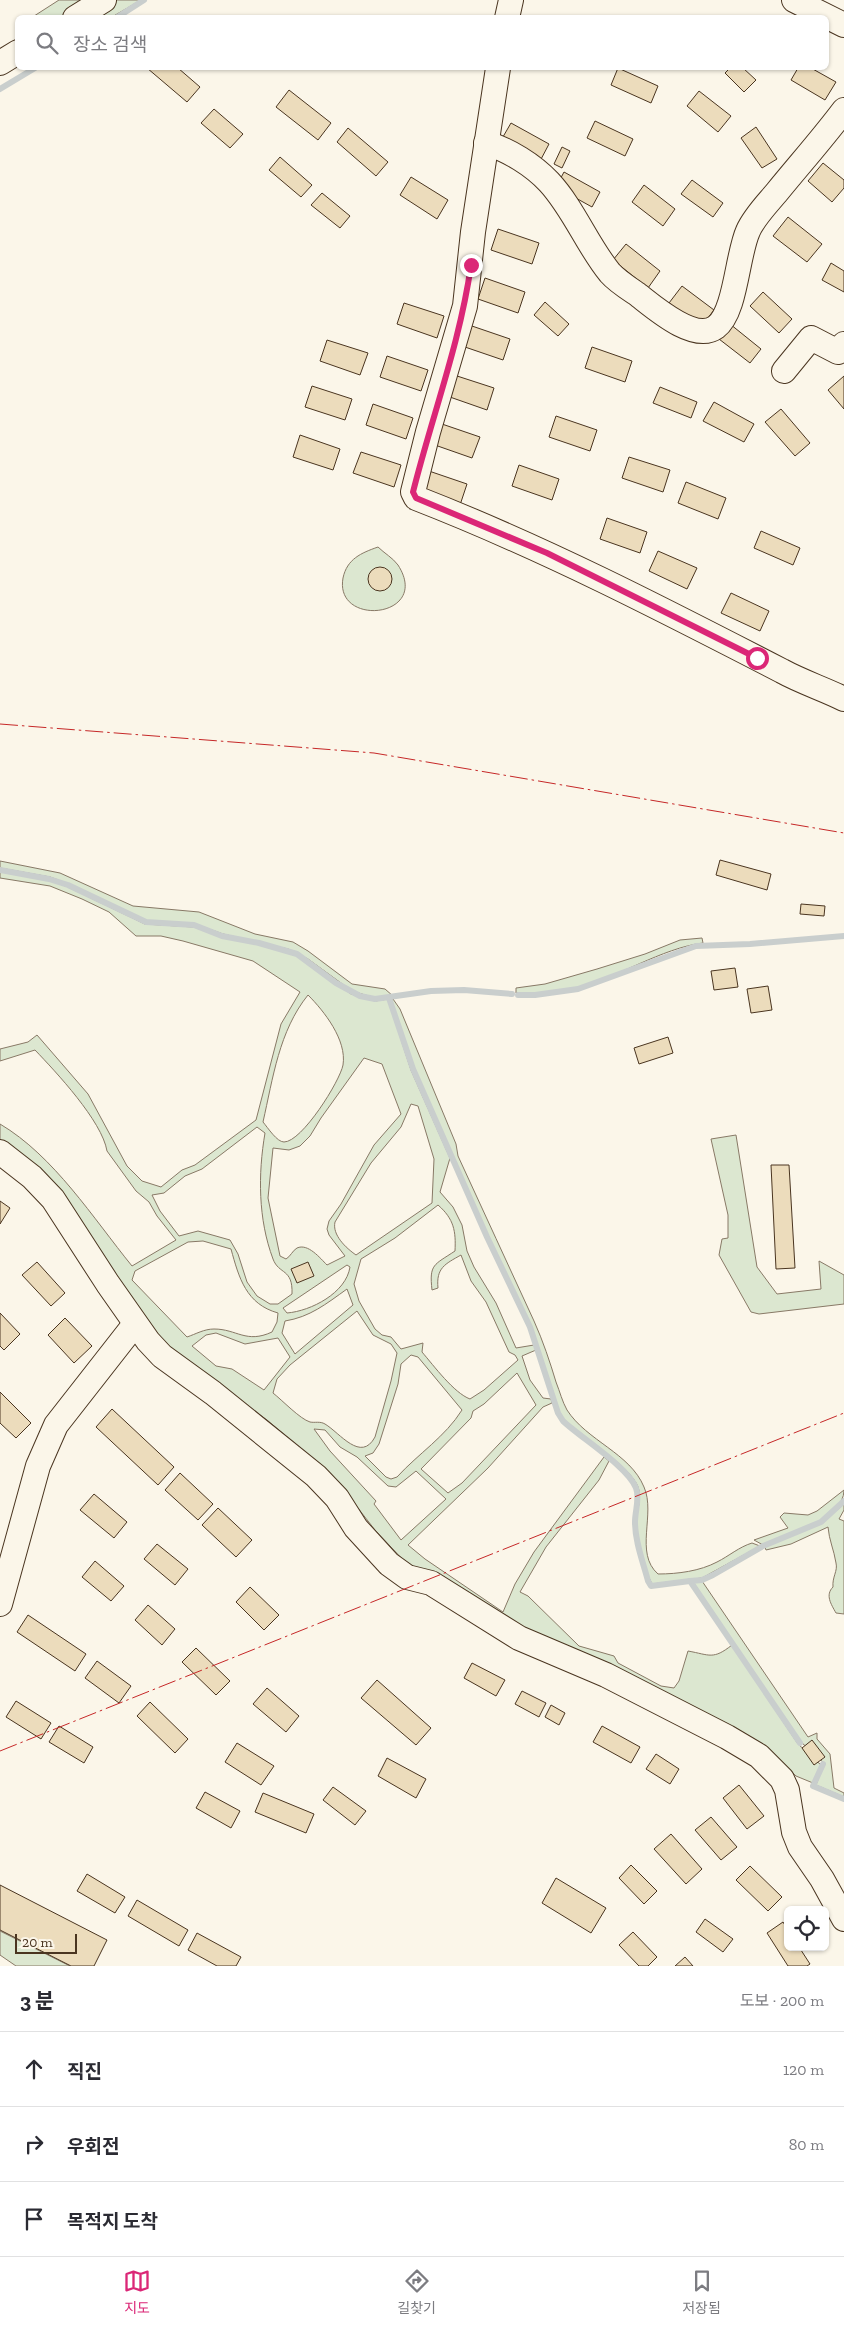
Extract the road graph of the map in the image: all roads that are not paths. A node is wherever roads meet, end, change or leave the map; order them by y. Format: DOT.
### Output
graph roads {
  1 [pos="104,0"];
  2 [pos="511,0"];
  3 [pos="794,0"];
  4 [pos="80,15"];
  5 [pos="508,15"];
  6 [pos="825,15"];
  7 [pos="829,17"];
  8 [pos="844,24"];
  9 [pos="15,54"];
  10 [pos="0,63"];
  11 [pos="498,70"];
  12 [pos="844,110"];
  13 [pos="486,143"];
  14 [pos="844,344"];
  15 [pos="784,371"];
  16 [pos="844,699"];
  17 [pos="0,1152"];
  18 [pos="135,1324"];
  19 [pos="0,1604"];
  20 [pos="844,1919"];
  1 -- 4 [label="street"];
  2 -- 5 [label="street"];
  3 -- 6 [label="street"];
  7 -- 8 [label="street"];
  9 -- 10 [label="street"];
  11 -- 13 [label="street"];
  12 -- 13 [label="street"];
  13 -- 16 [label="street"];
  14 -- 15 [label="street"];
  17 -- 18 [label="street"];
  18 -- 19 [label="street"];
  18 -- 20 [label="street"];
}
